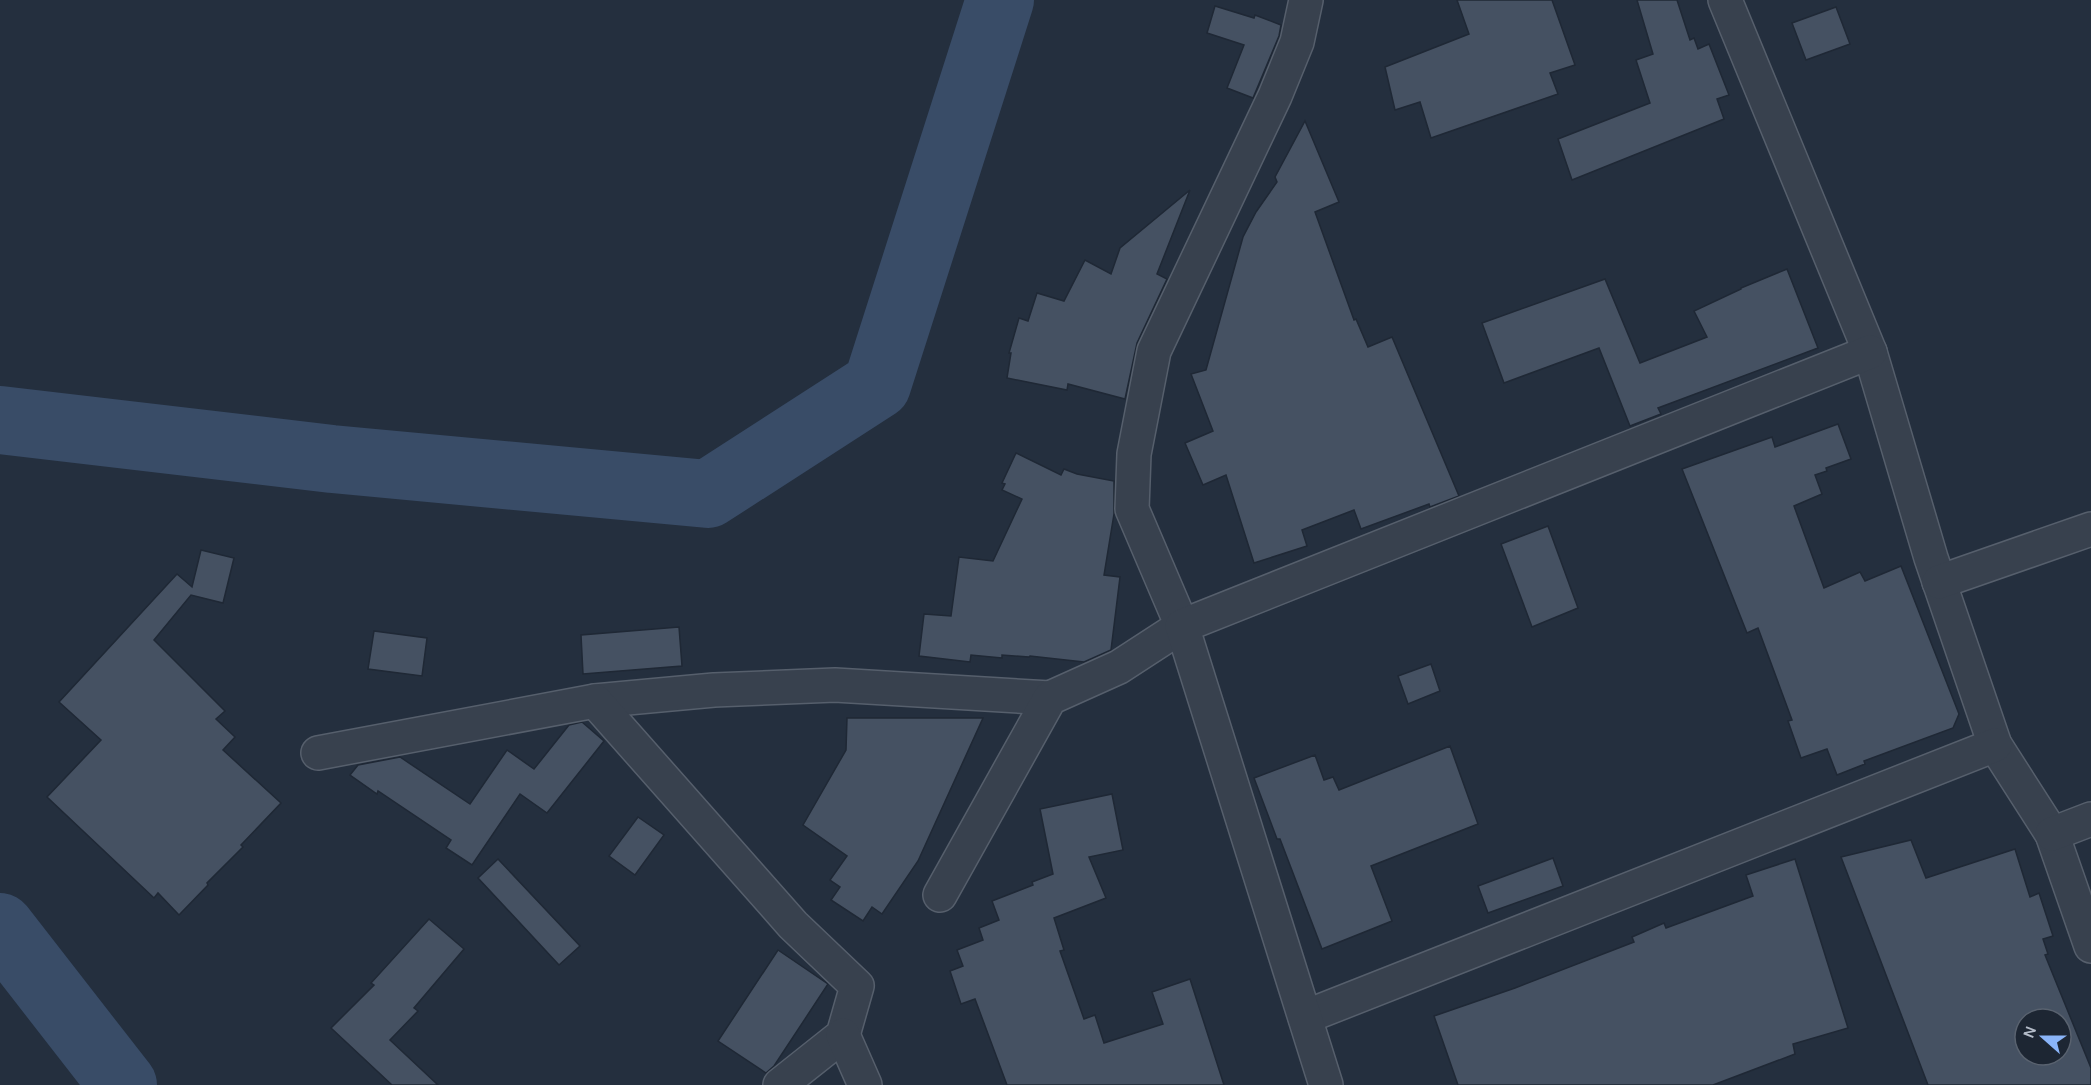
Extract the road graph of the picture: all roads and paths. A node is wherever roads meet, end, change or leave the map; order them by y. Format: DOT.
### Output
graph roads {
  1 [pos="1306,0"];
  2 [pos="1725,0"];
  3 [pos="1870,352"];
  4 [pos="2091,529"];
  5 [pos="1939,582"];
  6 [pos="1182,626"];
  7 [pos="1050,698"];
  8 [pos="595,701"];
  9 [pos="1995,745"];
  10 [pos="318,753"];
  11 [pos="2091,819"];
  12 [pos="2052,834"];
  13 [pos="940,895"];
  14 [pos="2091,946"];
  15 [pos="1305,1017"];
  16 [pos="843,1035"];
  17 [pos="780,1085"];
  18 [pos="865,1085"];
  19 [pos="1326,1085"];
  1 -- 6 [label="street"];
  2 -- 3 [label="street"];
  3 -- 5 [label="street"];
  3 -- 6 [label="street"];
  4 -- 5 [label="street"];
  5 -- 9 [label="street"];
  6 -- 7 [label="street"];
  6 -- 15 [label="street"];
  7 -- 8 [label="street"];
  7 -- 13 [label="street"];
  8 -- 10 [label="street"];
  8 -- 16 [label="street"];
  9 -- 12 [label="street"];
  9 -- 15 [label="street"];
  11 -- 12 [label="street"];
  12 -- 14 [label="street"];
  15 -- 19 [label="street"];
  16 -- 17 [label="street"];
  16 -- 18 [label="street"];
}
